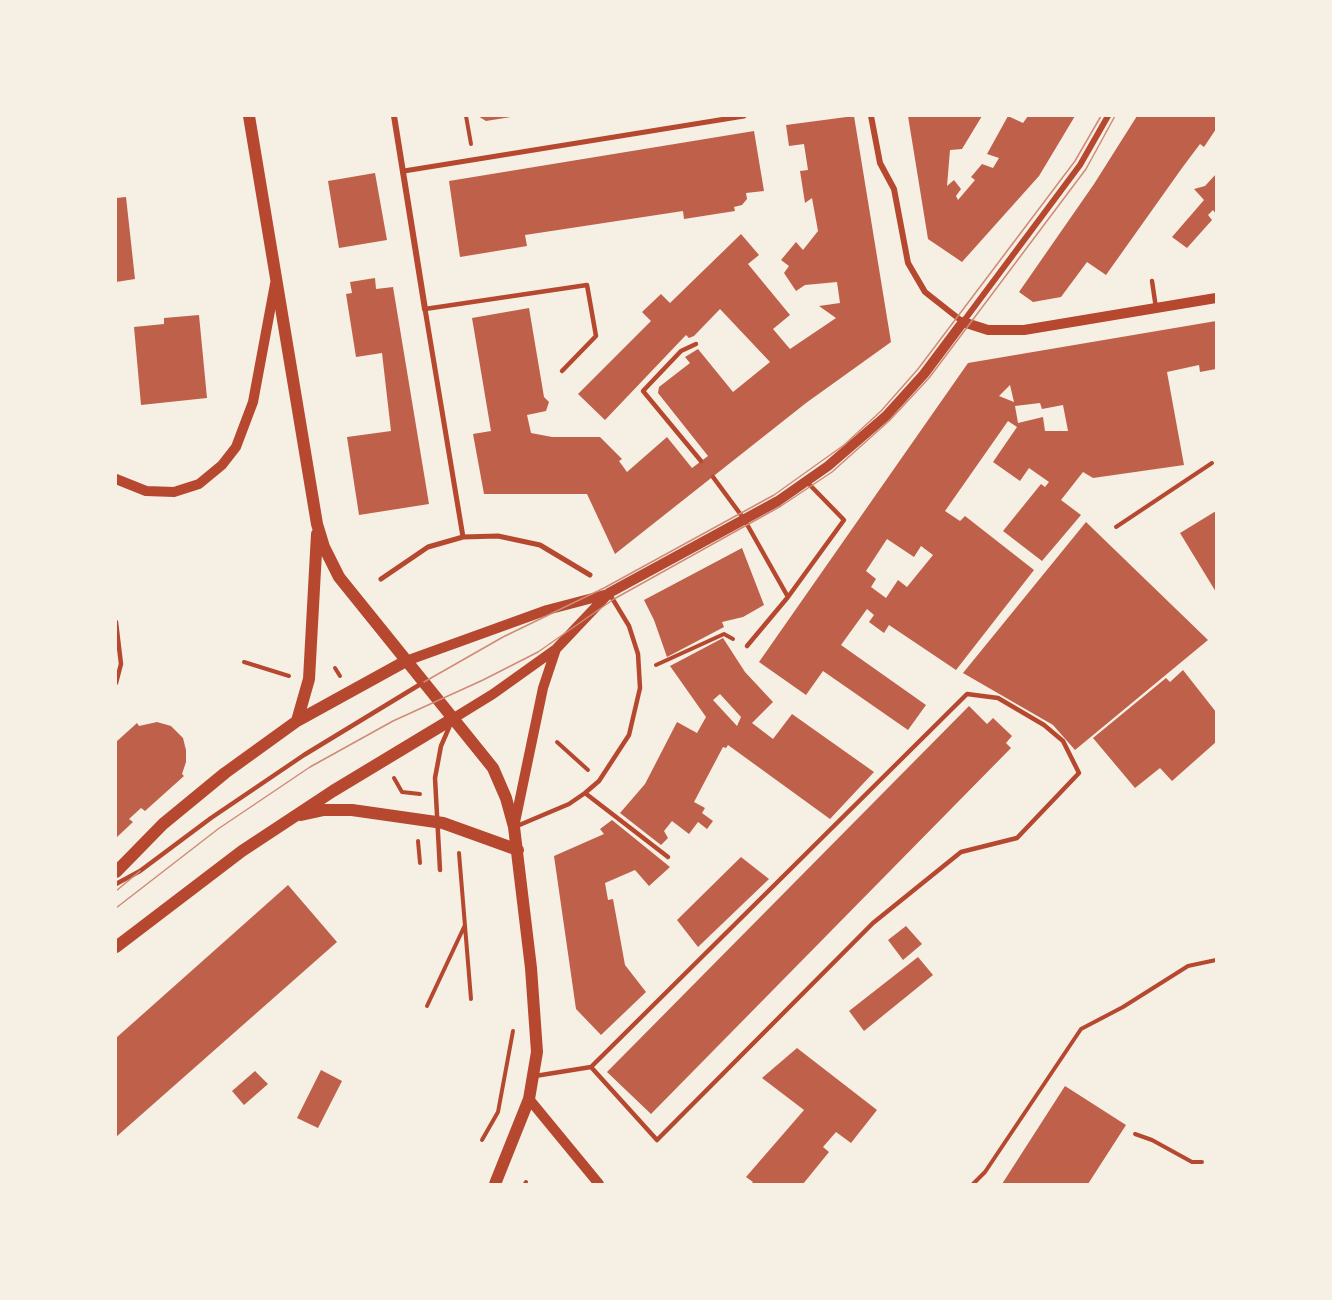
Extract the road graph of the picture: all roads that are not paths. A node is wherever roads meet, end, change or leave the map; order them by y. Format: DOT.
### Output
graph roads {
  1 [pos="249,116"];
  2 [pos="394,116"];
  3 [pos="744,116"];
  4 [pos="871,116"];
  5 [pos="1108,116"];
  6 [pos="404,171"];
  7 [pos="276,280"];
  8 [pos="1152,281"];
  9 [pos="1216,298"];
  10 [pos="1156,308"];
  11 [pos="425,309"];
  12 [pos="963,322"];
  13 [pos="696,344"];
  14 [pos="562,371"];
  15 [pos="701,462"];
  16 [pos="713,477"];
  17 [pos="116,479"];
  18 [pos="807,482"];
  19 [pos="744,519"];
  20 [pos="317,524"];
  21 [pos="463,537"];
  22 [pos="590,574"];
  23 [pos="381,579"];
  24 [pos="609,593"];
  25 [pos="788,597"];
  26 [pos="116,622"];
  27 [pos="747,646"];
  28 [pos="556,649"];
  29 [pos="406,661"];
  30 [pos="424,682"];
  31 [pos="116,683"];
  32 [pos="453,718"];
  33 [pos="297,721"];
  34 [pos="585,793"];
  35 [pos="294,817"];
  36 [pos="436,822"];
  37 [pos="514,827"];
  38 [pos="518,850"];
  39 [pos="668,857"];
  40 [pos="440,870"];
  41 [pos="116,872"];
  42 [pos="116,884"];
  43 [pos="116,947"];
  44 [pos="591,1067"];
  45 [pos="535,1076"];
  46 [pos="529,1099"];
  47 [pos="598,1184"];
  48 [pos="495,1185"];
  1 -- 7 [label="main road"];
  2 -- 6 [label="street"];
  3 -- 6 [label="street"];
  4 -- 12 [label="street"];
  5 -- 12 [label="street"];
  6 -- 11 [label="street"];
  7 -- 17 [label="street"];
  7 -- 20 [label="main road"];
  8 -- 10 [label="lane"];
  9 -- 10 [label="street"];
  10 -- 12 [label="street"];
  11 -- 14 [label="lane"];
  11 -- 21 [label="street"];
  12 -- 18 [label="street"];
  13 -- 15 [label="lane"];
  16 -- 19 [label="lane"];
  18 -- 19 [label="street"];
  18 -- 25 [label="lane"];
  19 -- 24 [label="street"];
  19 -- 25 [label="lane"];
  20 -- 29 [label="main road"];
  20 -- 33 [label="main road"];
  21 -- 22 [label="street"];
  21 -- 23 [label="street"];
  24 -- 28 [label="street"];
  24 -- 29 [label="street"];
  24 -- 34 [label="lane"];
  25 -- 27 [label="lane"];
  26 -- 31 [label="lane"];
  28 -- 32 [label="street"];
  28 -- 37 [label="street"];
  29 -- 30 [label="main road"];
  29 -- 33 [label="main road"];
  30 -- 32 [label="main road"];
  30 -- 42 [label="lane"];
  32 -- 35 [label="main road"];
  32 -- 36 [label="lane"];
  32 -- 37 [label="main road"];
  33 -- 41 [label="main road"];
  34 -- 37 [label="lane"];
  34 -- 39 [label="lane"];
  35 -- 36 [label="main road"];
  35 -- 43 [label="main road"];
  36 -- 38 [label="main road"];
  36 -- 40 [label="lane"];
  37 -- 38 [label="main road"];
  38 -- 45 [label="main road"];
  44 -- 44 [label="lane"];
  44 -- 45 [label="lane"];
  45 -- 46 [label="main road"];
  46 -- 47 [label="street"];
  46 -- 48 [label="main road"];
}
